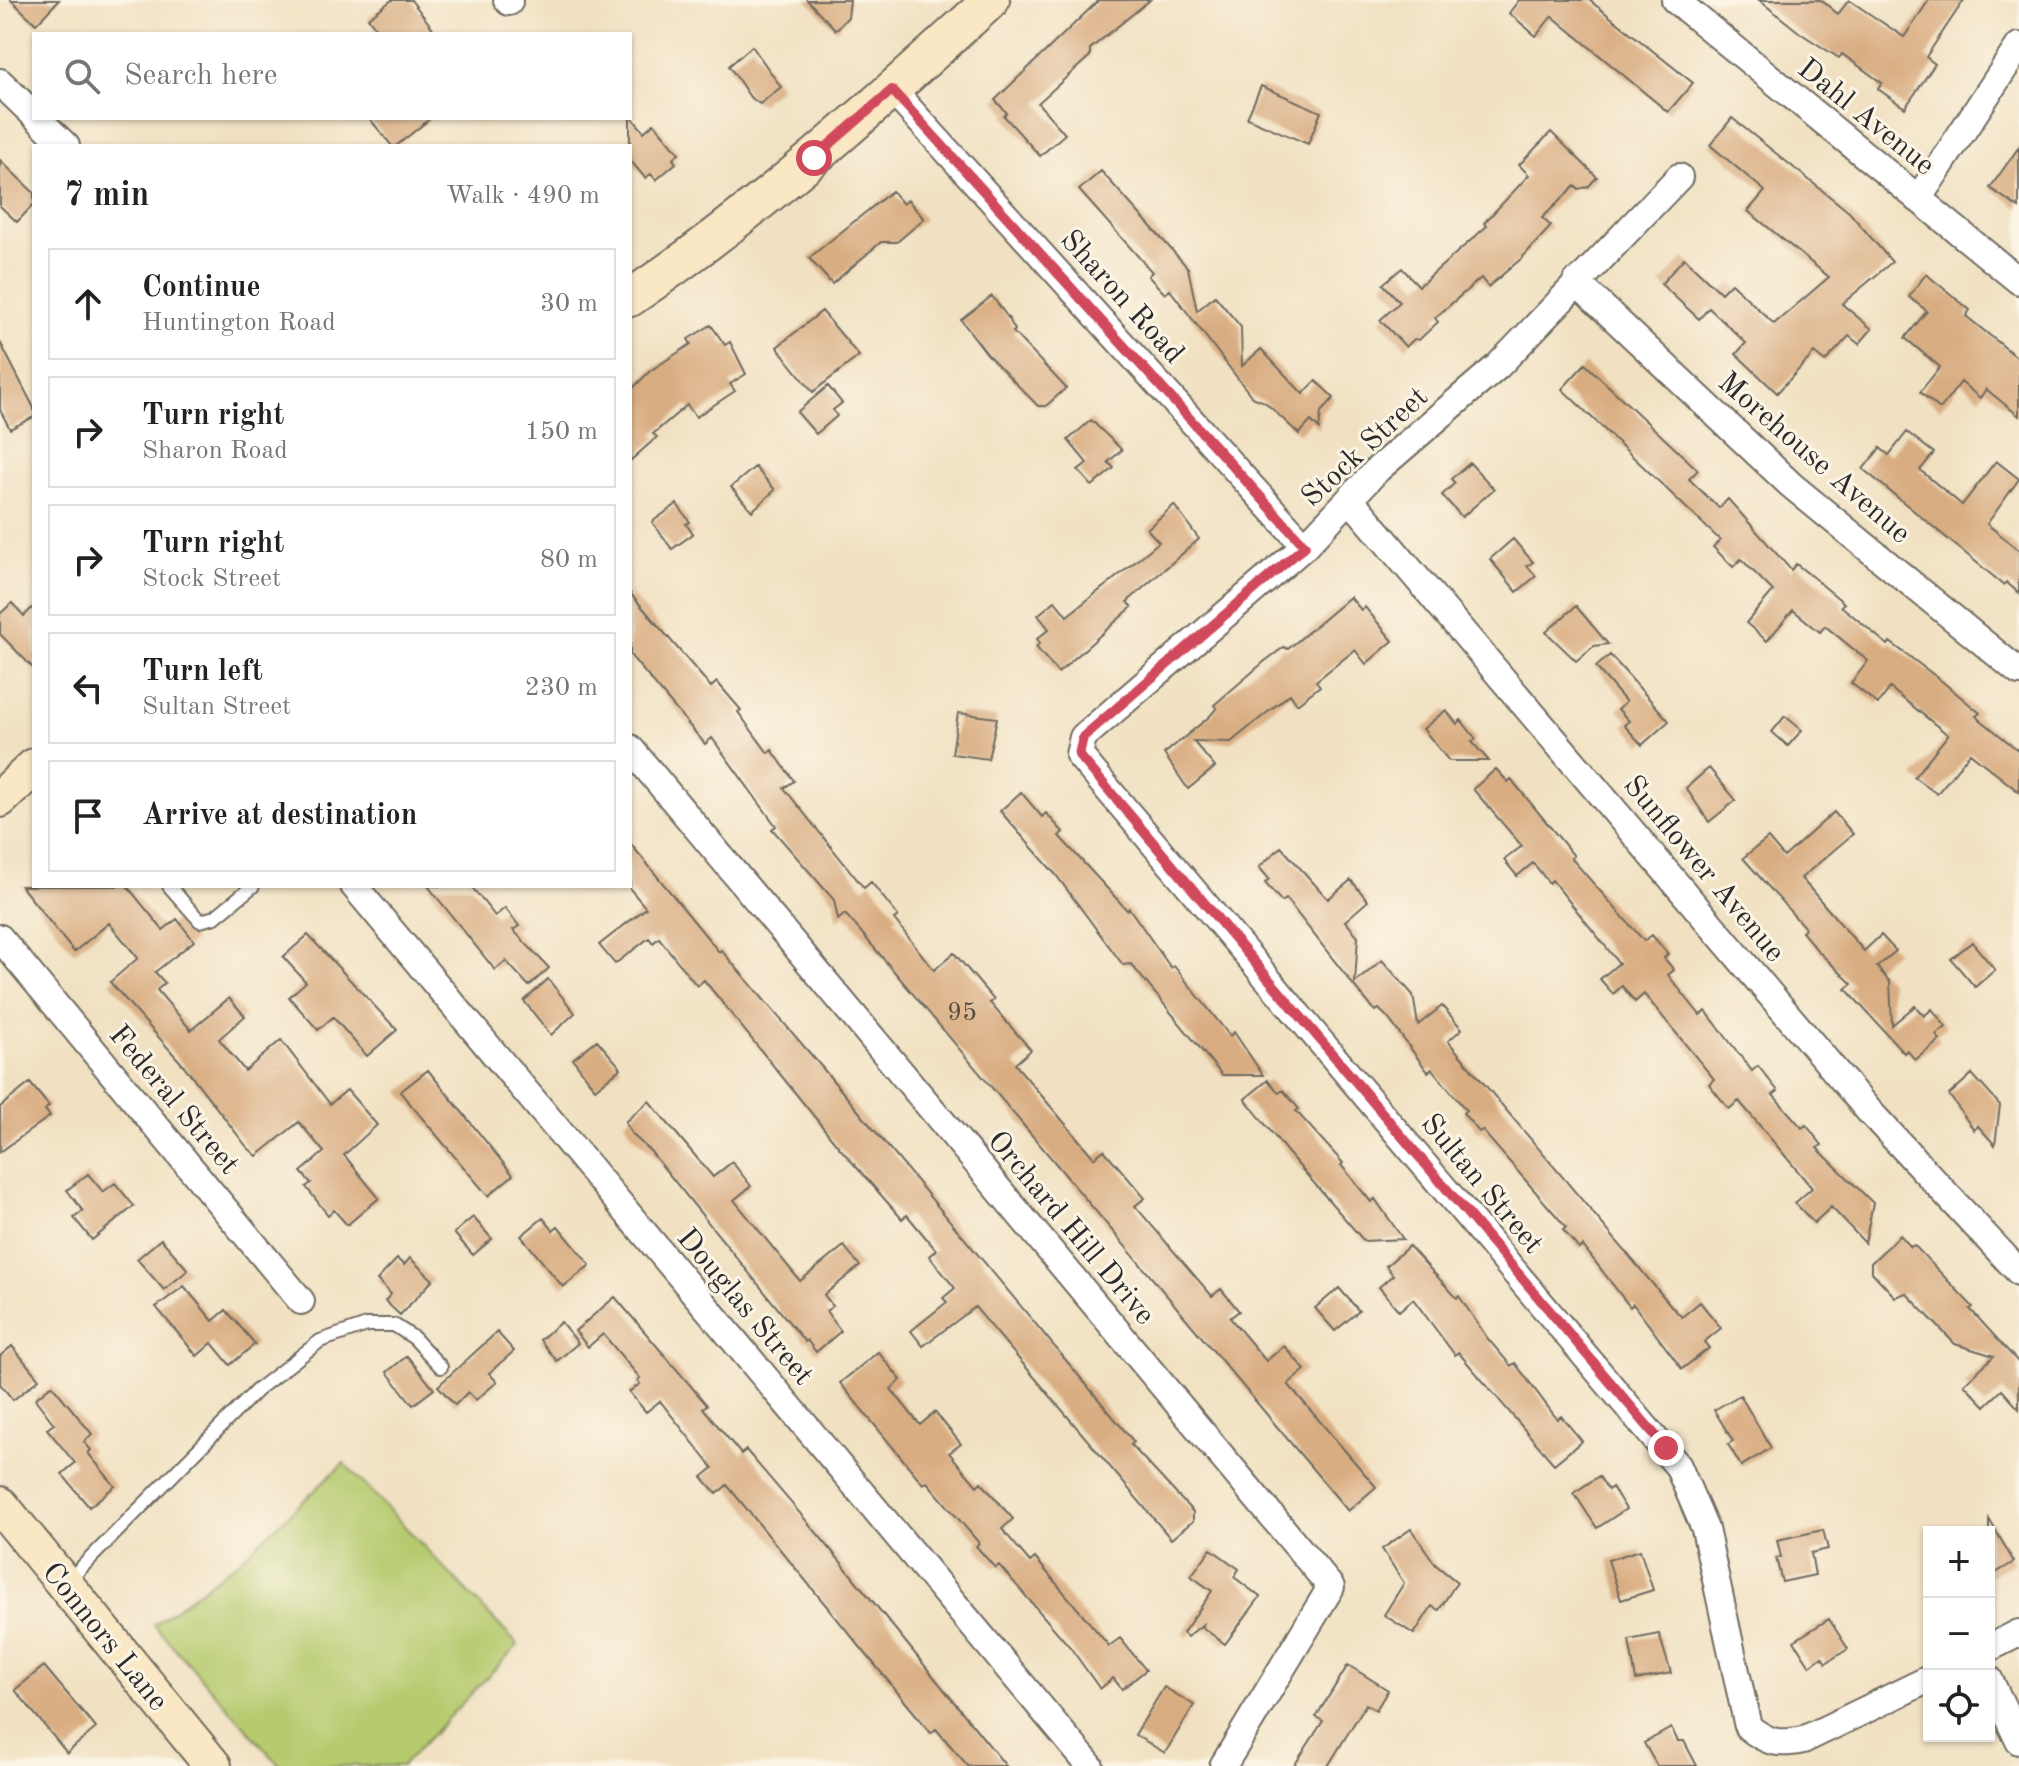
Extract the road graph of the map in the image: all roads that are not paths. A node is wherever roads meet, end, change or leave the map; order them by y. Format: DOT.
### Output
graph roads {
  1 [pos="991,0"];
  2 [pos="1675,0"];
  3 [pos="2019,46"];
  4 [pos="0,82"];
  5 [pos="892,90"];
  6 [pos="32,112"];
  7 [pos="40,120"];
  8 [pos="64,144"];
  9 [pos="1679,177"];
  10 [pos="1918,199"];
  11 [pos="2019,281"];
  12 [pos="1576,282"];
  13 [pos="632,297"];
  14 [pos="1350,499"];
  15 [pos="1305,546"];
  16 [pos="2019,672"];
  17 [pos="1079,745"];
  18 [pos="632,750"];
  19 [pos="32,769"];
  20 [pos="0,799"];
  21 [pos="171,888"];
  22 [pos="251,888"];
  23 [pos="356,888"];
  24 [pos="0,938"];
  25 [pos="2019,1272"];
  26 [pos="301,1301"];
  27 [pos="441,1367"];
  28 [pos="0,1505"];
  29 [pos="64,1585"];
  30 [pos="2019,1633"];
  31 [pos="1995,1645"];
  32 [pos="1923,1682"];
  33 [pos="1995,1691"];
  34 [pos="2019,1741"];
  35 [pos="213,1766"];
  36 [pos="1090,1766"];
  37 [pos="1223,1766"];
  1 -- 5 [label="main road"];
  2 -- 10 [label="street, Dahl Avenue"];
  3 -- 10 [label="street"];
  4 -- 6 [label="street"];
  5 -- 13 [label="main road"];
  5 -- 15 [label="street, Sharon Road"];
  7 -- 8 [label="street"];
  9 -- 12 [label="street, Stock Street"];
  10 -- 11 [label="street, Dahl Avenue"];
  12 -- 14 [label="street, Stock Street"];
  12 -- 16 [label="street, Morehouse Avenue"];
  14 -- 15 [label="street, Stock Street"];
  14 -- 25 [label="street, Sunflower Avenue"];
  15 -- 17 [label="street, Stock Street"];
  17 -- 32 [label="street, Sultan Street"];
  18 -- 37 [label="street, Orchard Hill Drive"];
  19 -- 20 [label="main road"];
  21 -- 22 [label="lane"];
  23 -- 36 [label="street, Douglas Street"];
  24 -- 26 [label="street, Federal Street"];
  27 -- 29 [label="lane"];
  28 -- 29 [label="main road, Connors Lane"];
  29 -- 35 [label="main road, Connors Lane"];
  30 -- 31 [label="street"];
  33 -- 34 [label="street"];
}
